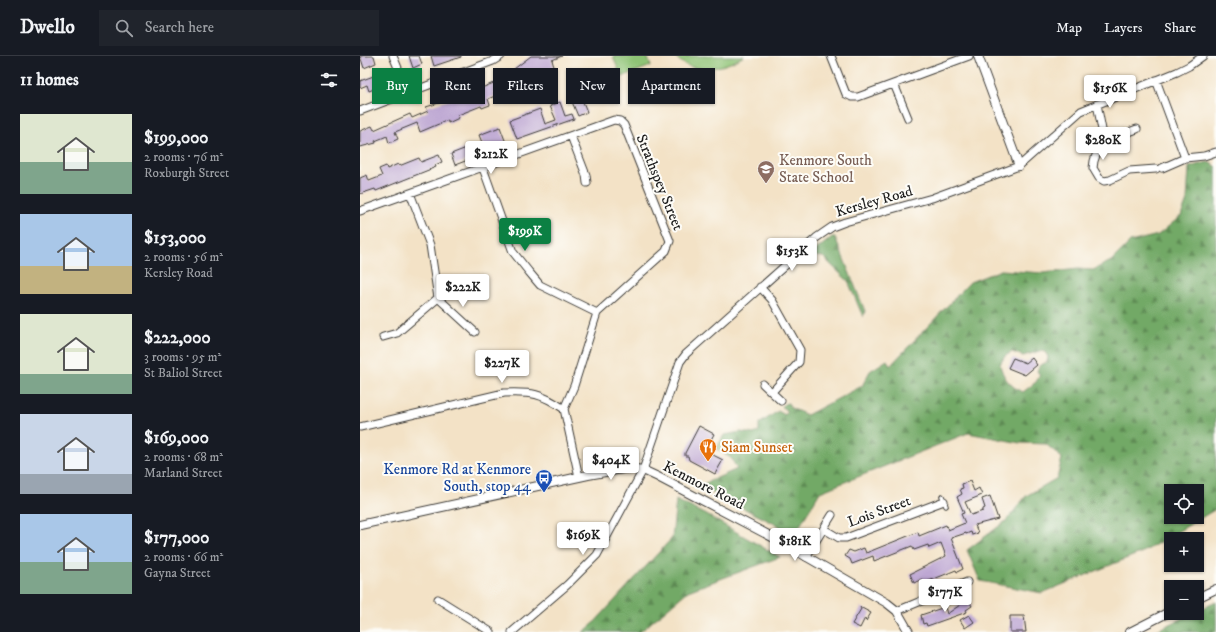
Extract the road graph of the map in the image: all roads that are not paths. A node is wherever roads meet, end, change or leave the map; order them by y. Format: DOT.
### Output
graph roads {
  1 [pos="394,56"];
  2 [pos="501,56"];
  3 [pos="831,56"];
  4 [pos="969,56"];
  5 [pos="978,56"];
  6 [pos="1203,56"];
  7 [pos="399,68"];
  8 [pos="1156,80"];
  9 [pos="894,84"];
  10 [pos="422,87"];
  11 [pos="378,104"];
  12 [pos="1097,104"];
  13 [pos="360,111"];
  14 [pos="908,118"];
  15 [pos="1137,128"];
  16 [pos="1103,135"];
  17 [pos="571,136"];
  18 [pos="1216,152"];
  19 [pos="1185,158"];
  20 [pos="1019,166"];
  21 [pos="482,168"];
  22 [pos="587,183"];
  23 [pos="410,193"];
  24 [pos="360,211"];
  25 [pos="760,287"];
  26 [pos="438,298"];
  27 [pos="597,313"];
  28 [pos="475,332"];
  29 [pos="383,338"];
  30 [pos="763,384"];
  31 [pos="772,392"];
  32 [pos="781,401"];
  33 [pos="564,409"];
  34 [pos="360,427"];
  35 [pos="643,470"];
  36 [pos="579,477"];
  37 [pos="944,501"];
  38 [pos="832,515"];
  39 [pos="360,525"];
  40 [pos="824,530"];
  41 [pos="806,557"];
  42 [pos="967,582"];
  43 [pos="1216,589"];
  44 [pos="1204,595"];
  45 [pos="438,599"];
  46 [pos="897,611"];
  47 [pos="1164,615"];
  48 [pos="490,632"];
  49 [pos="512,632"];
  50 [pos="909,632"];
  51 [pos="1130,632"];
  1 -- 7 [label="street"];
  2 -- 10 [label="street"];
  3 -- 9 [label="street"];
  4 -- 9 [label="street"];
  5 -- 20 [label="street"];
  6 -- 8 [label="street, Kersley Road"];
  8 -- 12 [label="street, Kersley Road"];
  8 -- 19 [label="street"];
  9 -- 14 [label="street"];
  11 -- 13 [label="street"];
  12 -- 16 [label="street"];
  12 -- 20 [label="street, Kersley Road"];
  15 -- 16 [label="street"];
  16 -- 19 [label="street"];
  17 -- 21 [label="street"];
  17 -- 22 [label="street"];
  17 -- 27 [label="street, Strathspey Street"];
  18 -- 19 [label="street"];
  20 -- 25 [label="street, Kersley Road"];
  21 -- 23 [label="street"];
  21 -- 27 [label="street"];
  23 -- 24 [label="street"];
  23 -- 26 [label="street"];
  25 -- 31 [label="street"];
  25 -- 35 [label="street, Kersley Road"];
  26 -- 28 [label="street"];
  26 -- 29 [label="street"];
  27 -- 33 [label="street"];
  30 -- 31 [label="street"];
  31 -- 32 [label="street"];
  33 -- 34 [label="street"];
  33 -- 36 [label="street"];
  35 -- 36 [label="street, Kenmore Road"];
  35 -- 41 [label="street, Kenmore Road"];
  35 -- 49 [label="street, Kersley Road"];
  36 -- 39 [label="street, Kenmore Road"];
  37 -- 40 [label="street, Lois Street"];
  38 -- 40 [label="street, Lois Street"];
  40 -- 41 [label="street, Lois Street"];
  41 -- 46 [label="street, Kenmore Road"];
  42 -- 46 [label="street"];
  43 -- 44 [label="street"];
  45 -- 48 [label="street"];
  46 -- 50 [label="street, Kenmore Road"];
  47 -- 51 [label="street"];
}
